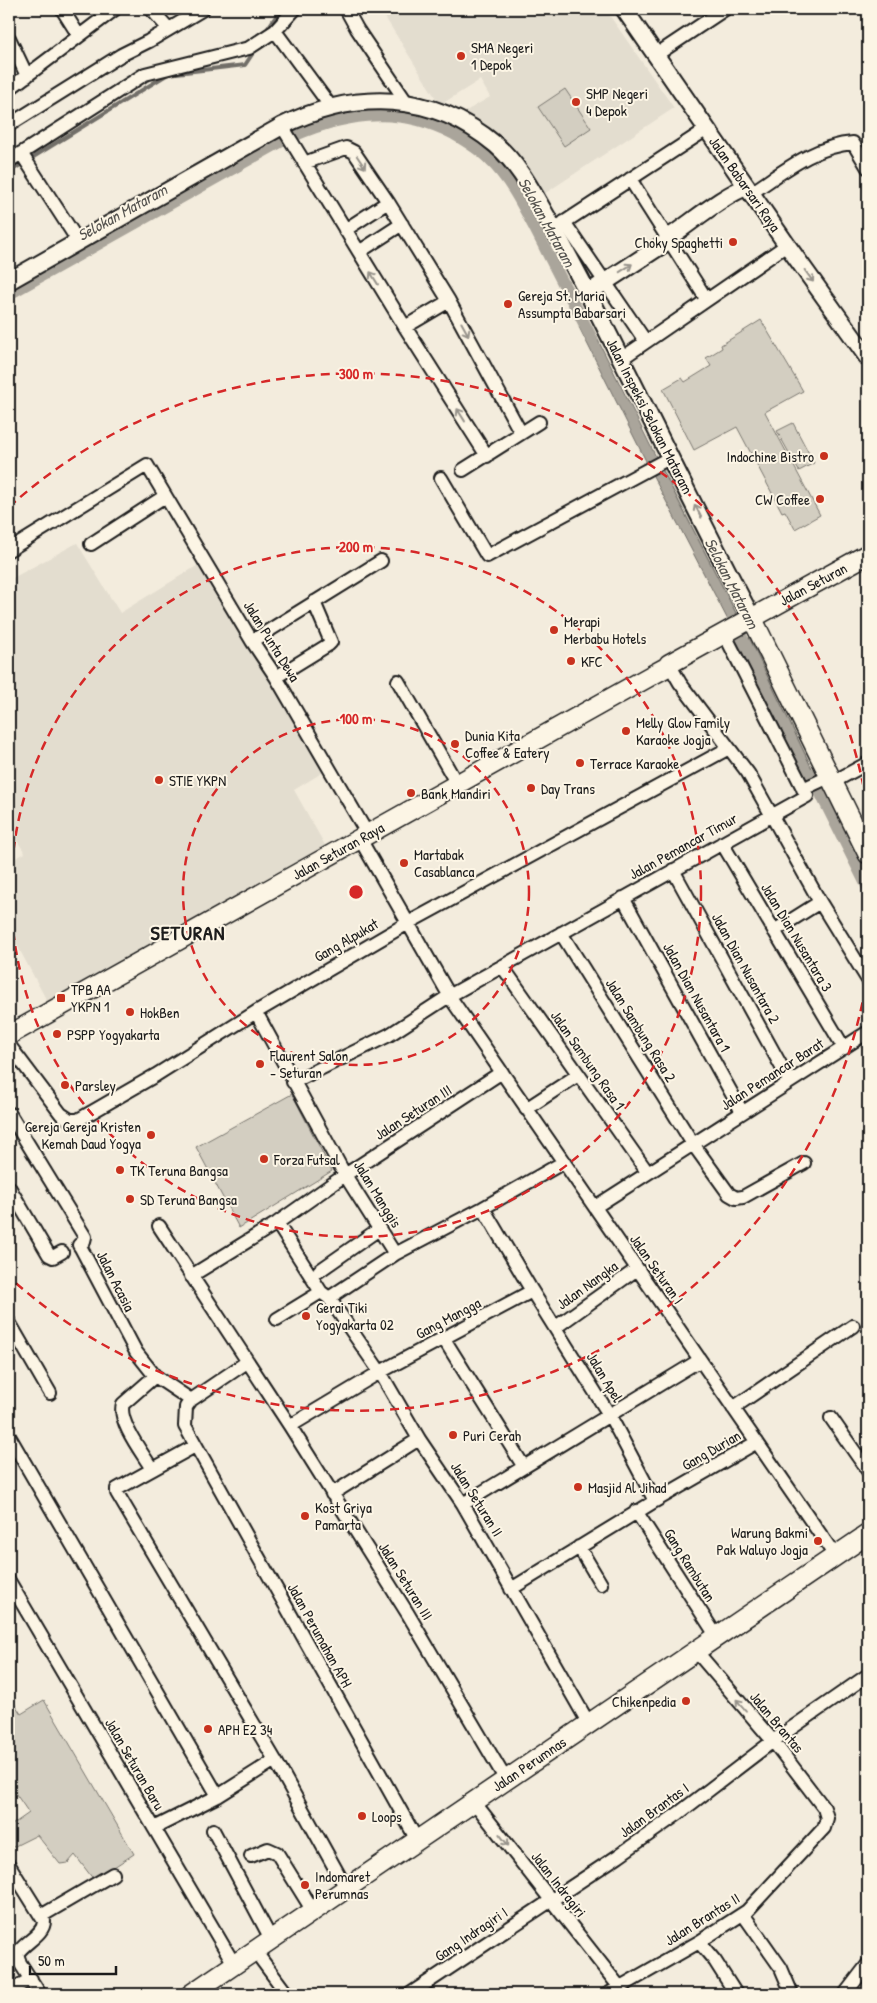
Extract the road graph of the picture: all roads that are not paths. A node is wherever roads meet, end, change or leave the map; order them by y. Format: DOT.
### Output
graph roads {
  1 [pos="62,9"];
  2 [pos="115,9"];
  3 [pos="151,9"];
  4 [pos="203,9"];
  5 [pos="295,9"];
  6 [pos="346,9"];
  7 [pos="624,9"];
  8 [pos="725,9"];
  9 [pos="169,29"];
  10 [pos="276,31"];
  11 [pos="79,36"];
  12 [pos="9,38"];
  13 [pos="656,55"];
  14 [pos="28,76"];
  15 [pos="9,89"];
  16 [pos="407,103"];
  17 [pos="331,107"];
  18 [pos="9,126"];
  19 [pos="283,128"];
  20 [pos="707,129"];
  21 [pos="25,158"];
  22 [pos="301,159"];
  23 [pos="9,161"];
  24 [pos="868,168"];
  25 [pos="630,179"];
  26 [pos="749,190"];
  27 [pos="388,202"];
  28 [pos="402,224"];
  29 [pos="559,225"];
  30 [pos="345,230"];
  31 [pos="78,241"];
  32 [pos="668,241"];
  33 [pos="787,245"];
  34 [pos="358,252"];
  35 [pos="9,281"];
  36 [pos="605,283"];
  37 [pos="588,293"];
  38 [pos="707,300"];
  39 [pos="449,301"];
  40 [pos="405,328"];
  41 [pos="646,342"];
  42 [pos="868,358"];
  43 [pos="621,359"];
  44 [pos="539,422"];
  45 [pos="522,433"];
  46 [pos="487,456"];
  47 [pos="666,460"];
  48 [pos="463,470"];
  49 [pos="441,478"];
  50 [pos="165,496"];
  51 [pos="90,544"];
  52 [pos="9,550"];
  53 [pos="868,554"];
  54 [pos="381,561"];
  55 [pos="314,602"];
  56 [pos="751,620"];
  57 [pos="728,634"];
  58 [pos="252,641"];
  59 [pos="669,666"];
  60 [pos="276,677"];
  61 [pos="398,681"];
  62 [pos="729,748"];
  63 [pos="868,763"];
  64 [pos="828,780"];
  65 [pos="457,784"];
  66 [pos="805,788"];
  67 [pos="772,815"];
  68 [pos="364,837"];
  69 [pos="722,843"];
  70 [pos="868,854"];
  71 [pos="673,870"];
  72 [pos="623,898"];
  73 [pos="820,902"];
  74 [pos="408,923"];
  75 [pos="774,931"];
  76 [pos="561,933"];
  77 [pos="502,966"];
  78 [pos="868,980"];
  79 [pos="451,998"];
  80 [pos="256,1012"];
  81 [pos="868,1032"];
  82 [pos="9,1035"];
  83 [pos="9,1045"];
  84 [pos="844,1048"];
  85 [pos="502,1072"];
  86 [pos="578,1075"];
  87 [pos="293,1082"];
  88 [pos="790,1082"];
  89 [pos="526,1109"];
  90 [pos="742,1112"];
  91 [pos="9,1113"];
  92 [pos="693,1144"];
  93 [pos="564,1162"];
  94 [pos="804,1163"];
  95 [pos="648,1172"];
  96 [pos="345,1175"];
  97 [pos="9,1187"];
  98 [pos="594,1207"];
  99 [pos="483,1208"];
  100 [pos="276,1223"];
  101 [pos="159,1226"];
  102 [pos="379,1229"];
  103 [pos="62,1252"];
  104 [pos="395,1254"];
  105 [pos="637,1269"];
  106 [pos="318,1271"];
  107 [pos="191,1276"];
  108 [pos="532,1291"];
  109 [pos="325,1295"];
  110 [pos="278,1319"];
  111 [pos="9,1322"];
  112 [pos="853,1326"];
  113 [pos="556,1327"];
  114 [pos="444,1339"];
  115 [pos="700,1360"];
  116 [pos="247,1362"];
  117 [pos="380,1372"];
  118 [pos="155,1376"];
  119 [pos="50,1393"];
  120 [pos="191,1400"];
  121 [pos="733,1408"];
  122 [pos="610,1416"];
  123 [pos="831,1418"];
  124 [pos="290,1426"];
  125 [pos="9,1436"];
  126 [pos="419,1439"];
  127 [pos="757,1442"];
  128 [pos="195,1446"];
  129 [pos="524,1467"];
  130 [pos="152,1469"];
  131 [pos="868,1471"];
  132 [pos="332,1494"];
  133 [pos="655,1501"];
  134 [pos="463,1504"];
  135 [pos="636,1511"];
  136 [pos="868,1534"];
  137 [pos="579,1546"];
  138 [pos="836,1557"];
  139 [pos="9,1581"];
  140 [pos="601,1584"];
  141 [pos="511,1589"];
  142 [pos="716,1637"];
  143 [pos="696,1652"];
  144 [pos="868,1675"];
  145 [pos="589,1724"];
  146 [pos="773,1742"];
  147 [pos="276,1760"];
  148 [pos="506,1780"];
  149 [pos="218,1796"];
  150 [pos="474,1802"];
  151 [pos="827,1818"];
  152 [pos="154,1828"];
  153 [pos="213,1830"];
  154 [pos="417,1840"];
  155 [pos="251,1856"];
  156 [pos="9,1865"];
  157 [pos="113,1874"];
  158 [pos="346,1888"];
  159 [pos="550,1899"];
  160 [pos="313,1911"];
  161 [pos="743,1914"];
  162 [pos="41,1916"];
  163 [pos="271,1940"];
  164 [pos="699,1942"];
  165 [pos="254,1951"];
  166 [pos="234,1964"];
  167 [pos="868,1964"];
  168 [pos="31,1979"];
  169 [pos="622,1990"];
  170 [pos="9,1991"];
  171 [pos="40,1994"];
  172 [pos="190,1994"];
  173 [pos="287,1994"];
  174 [pos="410,1994"];
  175 [pos="608,1994"];
  176 [pos="736,1994"];
  177 [pos="792,1994"];
  178 [pos="845,1994"];
  1 -- 11 [label="street"];
  2 -- 11 [label="street"];
  3 -- 9 [label="street"];
  4 -- 9 [label="street"];
  5 -- 10 [label="street"];
  6 -- 16 [label="street"];
  7 -- 13 [label="street, Jalan Babarsari Raya"];
  8 -- 13 [label="street"];
  9 -- 18 [label="street"];
  10 -- 17 [label="street"];
  10 -- 21 [label="street"];
  11 -- 14 [label="street"];
  12 -- 14 [label="street"];
  13 -- 20 [label="street, Jalan Babarsari Raya"];
  14 -- 15 [label="street"];
  16 -- 17 [label="street, Jalan Inspeksi Selokan Mataram"];
  16 -- 29 [label="street, Jalan Inspeksi Selokan Mataram"];
  17 -- 19 [label="street, Jalan Inspeksi Selokan Mataram"];
  19 -- 22 [label="street"];
  19 -- 31 [label="street, Jalan Inspeksi Selokan Mataram"];
  20 -- 25 [label="street"];
  20 -- 26 [label="street, Jalan Babarsari Raya"];
  21 -- 23 [label="street"];
  21 -- 31 [label="street"];
  22 -- 27 [label="street, one-way"];
  22 -- 30 [label="street"];
  24 -- 26 [label="street"];
  25 -- 29 [label="street"];
  25 -- 32 [label="street"];
  26 -- 32 [label="street"];
  26 -- 33 [label="street, Jalan Babarsari Raya"];
  27 -- 28 [label="street"];
  27 -- 30 [label="street"];
  28 -- 34 [label="street"];
  28 -- 39 [label="street"];
  29 -- 36 [label="street"];
  29 -- 37 [label="street, Jalan Inspeksi Selokan Mataram"];
  30 -- 34 [label="street"];
  31 -- 35 [label="street, Jalan Inspeksi Selokan Mataram"];
  36 -- 32 [label="street, one-way"];
  32 -- 38 [label="street"];
  33 -- 38 [label="street"];
  33 -- 42 [label="street, Jalan Babarsari Raya, one-way"];
  40 -- 34 [label="street, one-way"];
  36 -- 37 [label="street"];
  36 -- 41 [label="street"];
  37 -- 43 [label="street, Jalan Inspeksi Selokan Mataram"];
  38 -- 41 [label="street"];
  39 -- 40 [label="street"];
  39 -- 45 [label="street, one-way"];
  46 -- 40 [label="street, one-way"];
  41 -- 43 [label="street"];
  43 -- 47 [label="street, Jalan Inspeksi Selokan Mataram"];
  44 -- 45 [label="street"];
  45 -- 46 [label="street"];
  46 -- 48 [label="street"];
  47 -- 49 [label="street"];
  56 -- 47 [label="street, Jalan Inspeksi Selokan Mataram, one-way"];
  50 -- 51 [label="street"];
  50 -- 52 [label="street, Jalan Punta Dewa"];
  50 -- 58 [label="street, Jalan Punta Dewa"];
  53 -- 56 [label="main road, Jalan Seturan"];
  54 -- 55 [label="street"];
  55 -- 58 [label="street"];
  55 -- 60 [label="street"];
  56 -- 57 [label="main road, Jalan Seturan Raya"];
  56 -- 64 [label="main road, Jalan Inspeksi Selokan Mataram"];
  57 -- 59 [label="main road, Jalan Seturan Raya"];
  57 -- 66 [label="street"];
  58 -- 60 [label="street, Jalan Punta Dewa"];
  59 -- 62 [label="street"];
  59 -- 65 [label="main road, Jalan Seturan Raya"];
  60 -- 68 [label="street, Jalan Punta Dewa"];
  61 -- 65 [label="street"];
  62 -- 67 [label="street"];
  62 -- 74 [label="street, Gang Alpukat"];
  63 -- 64 [label="street"];
  64 -- 66 [label="street"];
  64 -- 70 [label="main road, Jalan Inspeksi Selokan Mataram"];
  65 -- 68 [label="main road, Jalan Seturan Raya"];
  66 -- 67 [label="street, Jalan Pemancar Timur"];
  67 -- 69 [label="street, Jalan Pemancar Timur"];
  67 -- 73 [label="street"];
  68 -- 74 [label="street"];
  68 -- 82 [label="main road, Jalan Seturan Raya"];
  69 -- 71 [label="street, Jalan Pemancar Timur"];
  69 -- 75 [label="street, Jalan Dian Nusantara 3"];
  71 -- 72 [label="street, Jalan Pemancar Timur"];
  71 -- 88 [label="street, Jalan Dian Nusantara 2"];
  72 -- 76 [label="street, Jalan Pemancar Timur"];
  72 -- 90 [label="street, Jalan Dian Nusantara 1"];
  73 -- 75 [label="street"];
  73 -- 78 [label="street"];
  74 -- 79 [label="street"];
  74 -- 80 [label="street, Gang Alpukat"];
  75 -- 84 [label="street, Jalan Dian Nusantara 3"];
  76 -- 77 [label="street, Jalan Pemancar Timur"];
  76 -- 92 [label="street, Jalan Sambung Rasa 2"];
  77 -- 79 [label="street, Jalan Pemancar Timur"];
  77 -- 86 [label="street, Jalan Sambung Rasa 1"];
  79 -- 85 [label="street, Jalan Seturan I"];
  79 -- 87 [label="street, Jalan Pemancar Timur"];
  80 -- 83 [label="street, Gang Alpukat"];
  80 -- 87 [label="street, Jalan Manggis"];
  81 -- 84 [label="street, Jalan Pemancar Barat"];
  84 -- 88 [label="street, Jalan Pemancar Barat"];
  85 -- 89 [label="street, Jalan Seturan I"];
  85 -- 96 [label="street, Jalan Seturan III"];
  86 -- 89 [label="street"];
  86 -- 95 [label="street, Jalan Sambung Rasa 1"];
  87 -- 96 [label="street, Jalan Manggis"];
  88 -- 90 [label="street, Jalan Pemancar Barat"];
  89 -- 93 [label="street, Jalan Seturan I"];
  90 -- 92 [label="street, Jalan Pemancar Barat"];
  91 -- 118 [label="street, Jalan Acasia"];
  92 -- 94 [label="street"];
  92 -- 95 [label="street, Jalan Pemancar Barat"];
  93 -- 98 [label="street, Jalan Seturan I"];
  93 -- 99 [label="street"];
  95 -- 98 [label="street, Jalan Pemancar Barat"];
  96 -- 100 [label="street, Jalan Seturan III"];
  96 -- 102 [label="street, Jalan Manggis"];
  97 -- 103 [label="street"];
  98 -- 105 [label="street, Jalan Seturan I"];
  99 -- 104 [label="street"];
  99 -- 108 [label="street, Jalan Apel"];
  100 -- 107 [label="street, Jalan Seturan III"];
  100 -- 109 [label="street, Jalan Seturan II"];
  101 -- 107 [label="street, Jalan Seturan III"];
  102 -- 104 [label="street, Jalan Manggis"];
  102 -- 106 [label="street"];
  104 -- 109 [label="street"];
  105 -- 113 [label="street, Jalan Nangka"];
  105 -- 115 [label="street, Jalan Seturan I"];
  107 -- 116 [label="street, Jalan Seturan III"];
  108 -- 113 [label="street, Jalan Apel"];
  108 -- 114 [label="street, Gang Mangga"];
  109 -- 110 [label="street"];
  109 -- 117 [label="street, Jalan Seturan II"];
  111 -- 119 [label="street"];
  112 -- 121 [label="street"];
  113 -- 122 [label="street, Jalan Apel"];
  114 -- 117 [label="street, Gang Mangga"];
  114 -- 129 [label="street"];
  115 -- 121 [label="street, Jalan Seturan I"];
  115 -- 122 [label="street"];
  116 -- 120 [label="street"];
  116 -- 124 [label="street, Jalan Seturan III"];
  117 -- 124 [label="street, Gang Mangga"];
  117 -- 126 [label="street, Jalan Seturan II"];
  118 -- 120 [label="street, Jalan Acasia"];
  118 -- 130 [label="street"];
  120 -- 128 [label="street, Jalan Perumahan APH"];
  121 -- 127 [label="street, Jalan Seturan I"];
  122 -- 129 [label="street"];
  122 -- 133 [label="street, Jalan Apel"];
  123 -- 131 [label="street"];
  124 -- 132 [label="street, Jalan Seturan III"];
  125 -- 149 [label="street"];
  126 -- 132 [label="street"];
  126 -- 134 [label="street, Jalan Seturan II"];
  127 -- 133 [label="street, Gang Durian"];
  127 -- 138 [label="street, Jalan Seturan I"];
  128 -- 130 [label="street"];
  128 -- 154 [label="street, Jalan Perumahan APH"];
  129 -- 134 [label="street"];
  130 -- 147 [label="street"];
  132 -- 148 [label="street, Jalan Seturan III"];
  133 -- 135 [label="street"];
  134 -- 141 [label="street, Jalan Seturan II"];
  135 -- 137 [label="street"];
  135 -- 142 [label="street, Gang Rambutan"];
  136 -- 138 [label="main road, Jalan Perumnas"];
  137 -- 140 [label="street"];
  137 -- 141 [label="street"];
  138 -- 142 [label="main road, Jalan Perumnas"];
  139 -- 152 [label="street, Jalan Seturan Baru"];
  141 -- 145 [label="street, Jalan Seturan II"];
  142 -- 143 [label="main road, Jalan Perumnas"];
  143 -- 145 [label="main road, Jalan Perumnas"];
  146 -- 143 [label="street, Jalan Brantas, one-way"];
  144 -- 146 [label="street, Jalan Brantas I"];
  145 -- 148 [label="main road, Jalan Perumnas"];
  146 -- 151 [label="street, Jalan Brantas"];
  146 -- 159 [label="street, Jalan Brantas I"];
  147 -- 149 [label="street"];
  147 -- 158 [label="street"];
  148 -- 150 [label="main road, Jalan Perumnas"];
  149 -- 152 [label="street"];
  150 -- 154 [label="main road, Jalan Perumnas"];
  150 -- 159 [label="street, Jalan Indragiri, one-way"];
  151 -- 161 [label="street, Jalan Brantas II"];
  152 -- 166 [label="street, Jalan Seturan Baru"];
  153 -- 163 [label="street"];
  154 -- 158 [label="main road, Jalan Perumnas"];
  155 -- 160 [label="street"];
  156 -- 162 [label="street"];
  157 -- 162 [label="street"];
  158 -- 160 [label="main road, Jalan Perumnas"];
  159 -- 169 [label="street, Jalan Indragiri"];
  159 -- 174 [label="street, Gang Indragiri I"];
  160 -- 163 [label="main road, Jalan Perumnas"];
  161 -- 164 [label="street, Jalan Brantas II"];
  161 -- 177 [label="street"];
  162 -- 168 [label="street"];
  163 -- 165 [label="main road, Jalan Perumnas"];
  164 -- 169 [label="street, Jalan Brantas II"];
  164 -- 176 [label="street"];
  165 -- 166 [label="main road, Jalan Perumnas"];
  165 -- 173 [label="street"];
  166 -- 172 [label="main road, Jalan Perumnas"];
  167 -- 178 [label="street"];
  168 -- 170 [label="street"];
  168 -- 171 [label="street"];
  169 -- 175 [label="street, Jalan Brantas II"];
}
